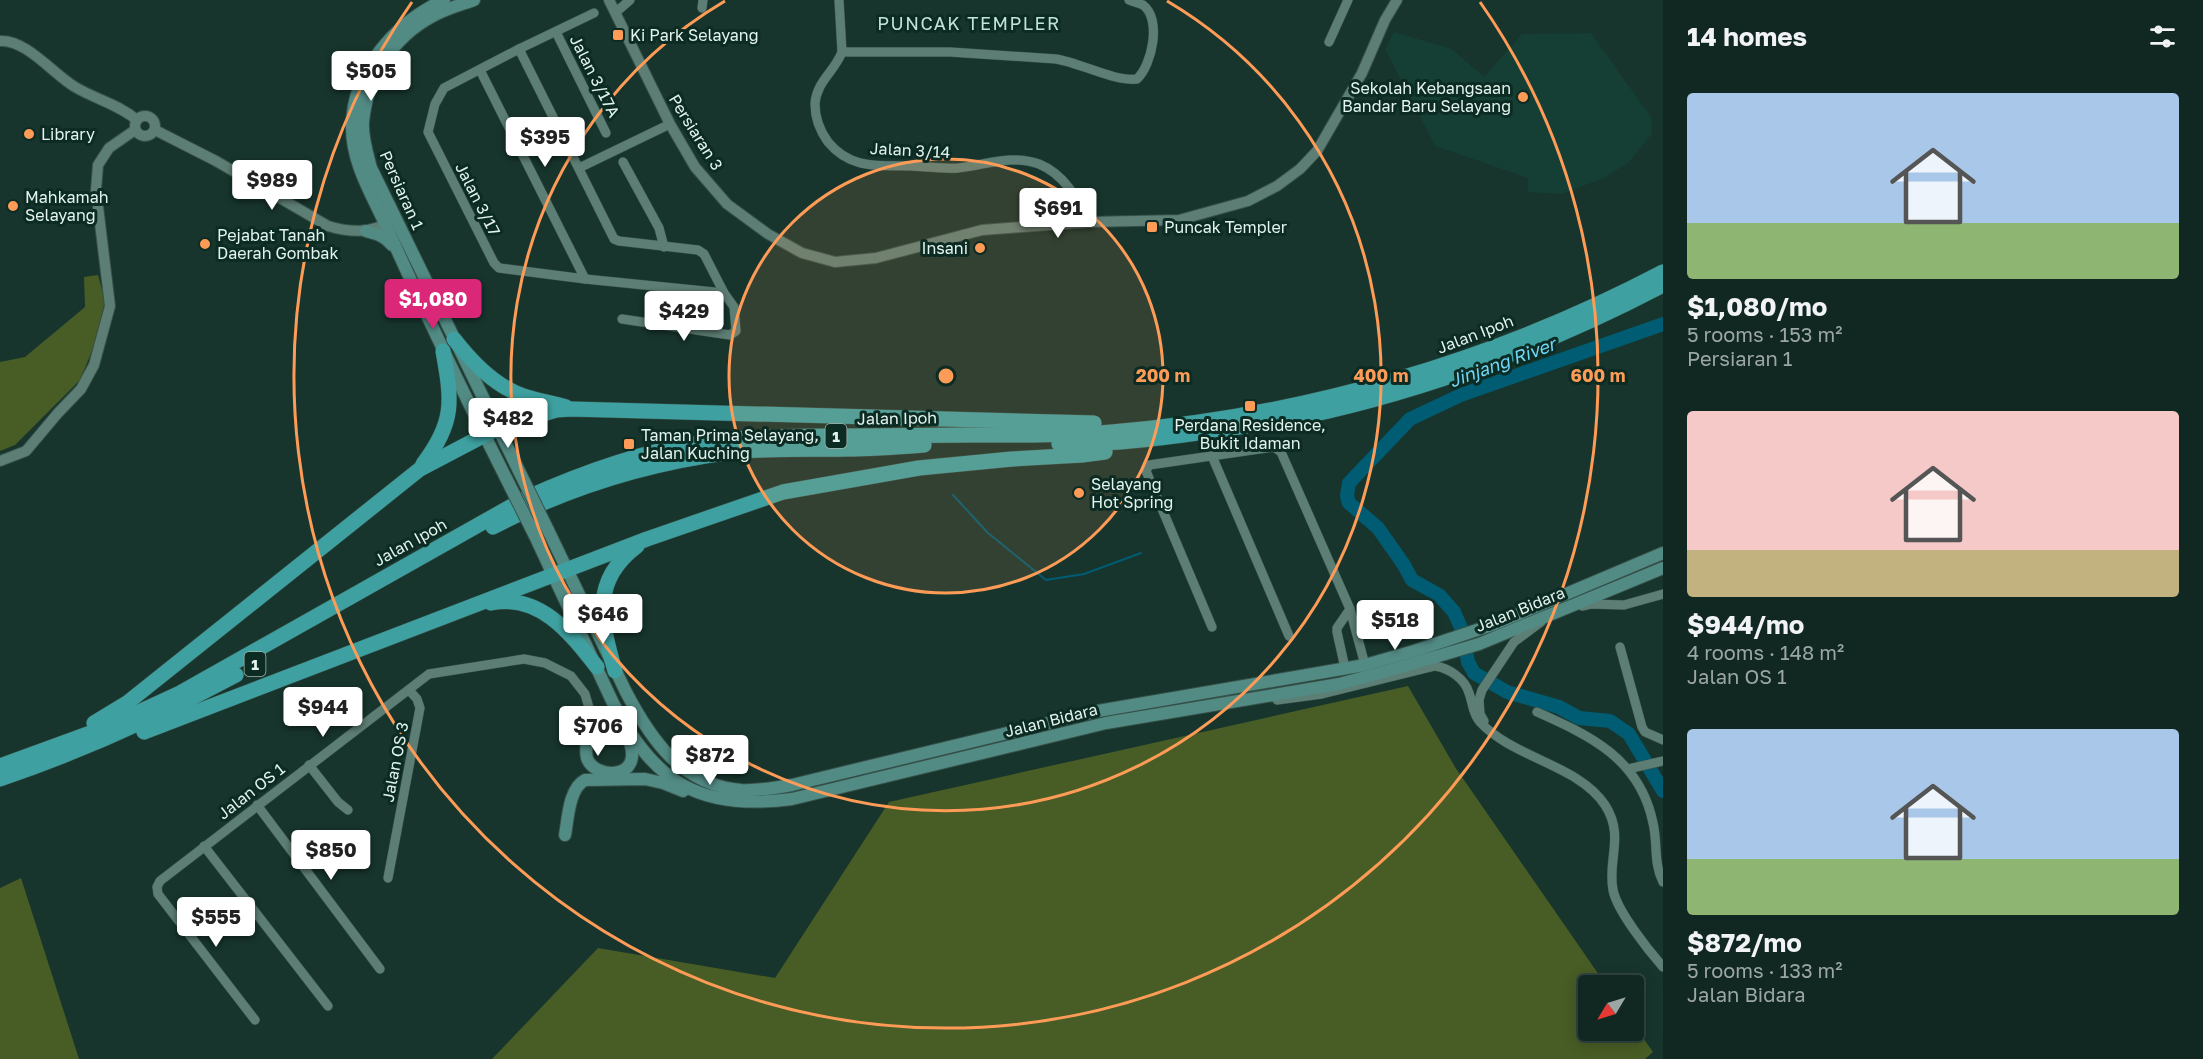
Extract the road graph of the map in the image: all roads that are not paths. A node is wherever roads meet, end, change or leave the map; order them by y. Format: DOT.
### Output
graph roads {
  1 [pos="444,0"];
  2 [pos="474,0"];
  3 [pos="609,0"];
  4 [pos="630,0"];
  5 [pos="839,0"];
  6 [pos="1129,0"];
  7 [pos="1348,0"];
  8 [pos="1397,0"];
  9 [pos="594,13"];
  10 [pos="615,13"];
  11 [pos="556,32"];
  12 [pos="0,41"];
  13 [pos="1329,42"];
  14 [pos="519,49"];
  15 [pos="842,52"];
  16 [pos="480,70"];
  17 [pos="670,124"];
  18 [pos="136,125"];
  19 [pos="155,130"];
  20 [pos="606,133"];
  21 [pos="623,162"];
  22 [pos="579,168"];
  23 [pos="392,222"];
  24 [pos="1089,222"];
  25 [pos="366,231"];
  26 [pos="664,247"];
  27 [pos="399,254"];
  28 [pos="1663,272"];
  29 [pos="585,279"];
  30 [pos="1663,285"];
  31 [pos="724,293"];
  32 [pos="622,319"];
  33 [pos="454,339"];
  34 [pos="443,351"];
  35 [pos="572,409"];
  36 [pos="1193,423"];
  37 [pos="491,431"];
  38 [pos="1155,439"];
  39 [pos="1212,456"];
  40 [pos="0,461"];
  41 [pos="420,469"];
  42 [pos="647,539"];
  43 [pos="1663,553"];
  44 [pos="1663,568"];
  45 [pos="561,572"];
  46 [pos="1663,594"];
  47 [pos="1350,609"];
  48 [pos="444,615"];
  49 [pos="1549,616"];
  50 [pos="1212,627"];
  51 [pos="1289,636"];
  52 [pos="1620,647"];
  53 [pos="1436,658"];
  54 [pos="1365,665"];
  55 [pos="597,667"];
  56 [pos="1345,668"];
  57 [pos="615,671"];
  58 [pos="409,690"];
  59 [pos="1235,702"];
  60 [pos="613,703"];
  61 [pos="1537,712"];
  62 [pos="1490,731"];
  63 [pos="587,735"];
  64 [pos="1663,740"];
  65 [pos="66,741"];
  66 [pos="1663,761"];
  67 [pos="309,765"];
  68 [pos="0,766"];
  69 [pos="1632,768"];
  70 [pos="0,778"];
  71 [pos="607,780"];
  72 [pos="0,784"];
  73 [pos="792,799"];
  74 [pos="257,805"];
  75 [pos="348,810"];
  76 [pos="565,835"];
  77 [pos="204,846"];
  78 [pos="388,878"];
  79 [pos="1663,882"];
  80 [pos="1663,967"];
  81 [pos="380,969"];
  82 [pos="328,1006"];
  83 [pos="255,1020"];
  1 -- 23 [label="main road, Persiaran 1"];
  2 -- 23 [label="main road, Persiaran 1"];
  3 -- 10 [label="street, Persiaran 3"];
  4 -- 10 [label="street"];
  5 -- 15 [label="street"];
  6 -- 15 [label="street"];
  7 -- 13 [label="street"];
  8 -- 24 [label="street, Persiaran 3"];
  9 -- 11 [label="street, Jalan 3/17"];
  10 -- 17 [label="street, Persiaran 3"];
  11 -- 14 [label="street, Jalan 3/17"];
  11 -- 20 [label="street, Jalan 3/17A"];
  12 -- 18 [label="street"];
  14 -- 16 [label="street, Jalan 3/17"];
  14 -- 22 [label="street"];
  15 -- 24 [label="street, Jalan 3/14"];
  16 -- 29 [label="street"];
  16 -- 29 [label="street, Jalan 3/17"];
  17 -- 22 [label="street"];
  17 -- 24 [label="street, Persiaran 3"];
  18 -- 19 [label="street"];
  18 -- 19 [label="street"];
  18 -- 40 [label="street"];
  19 -- 25 [label="street"];
  21 -- 26 [label="street"];
  22 -- 26 [label="street"];
  23 -- 25 [label="street"];
  23 -- 27 [label="main road, Persiaran 1"];
  23 -- 33 [label="main road, Persiaran 1"];
  25 -- 27 [label="main road"];
  26 -- 31 [label="street"];
  27 -- 34 [label="main road, Persiaran 1"];
  28 -- 36 [label="highway, Jalan Ipoh / 1"];
  29 -- 31 [label="street, Jalan 3/17"];
  30 -- 38 [label="highway, Jalan Ipoh / 1"];
  31 -- 32 [label="street"];
  33 -- 35 [label="highway"];
  33 -- 37 [label="main road, Persiaran 1"];
  34 -- 37 [label="main road, Persiaran 1"];
  34 -- 41 [label="highway"];
  35 -- 36 [label="highway"];
  35 -- 37 [label="highway"];
  36 -- 65 [label="highway, Jalan Ipoh / 1"];
  37 -- 41 [label="highway"];
  37 -- 45 [label="main road, bridge"];
  37 -- 45 [label="main road, bridge"];
  38 -- 42 [label="highway"];
  38 -- 70 [label="highway, Jalan Ipoh / 1"];
  39 -- 47 [label="street"];
  39 -- 50 [label="street"];
  39 -- 51 [label="street"];
  41 -- 65 [label="highway"];
  42 -- 45 [label="highway"];
  42 -- 57 [label="highway"];
  43 -- 54 [label="main road, Jalan Bidara"];
  44 -- 49 [label="main road, Jalan Bidara"];
  45 -- 48 [label="highway"];
  45 -- 55 [label="main road, Jalan Bidara"];
  45 -- 57 [label="main road, Jalan Bidara"];
  46 -- 49 [label="street"];
  47 -- 54 [label="street"];
  47 -- 56 [label="street"];
  48 -- 55 [label="highway"];
  48 -- 72 [label="highway"];
  49 -- 53 [label="main road, Jalan Bidara"];
  49 -- 62 [label="street"];
  52 -- 64 [label="street"];
  53 -- 56 [label="main road"];
  53 -- 59 [label="main road, Jalan Bidara"];
  54 -- 56 [label="main road, Jalan Bidara"];
  55 -- 60 [label="main road, Jalan Bidara"];
  56 -- 57 [label="main road, Jalan Bidara"];
  58 -- 63 [label="street, Jalan OS 1"];
  58 -- 67 [label="street, Jalan OS 1"];
  58 -- 78 [label="street, Jalan OS 3"];
  59 -- 62 [label="street"];
  59 -- 73 [label="main road, Jalan Bidara"];
  60 -- 63 [label="main road"];
  60 -- 73 [label="main road, Jalan Bidara"];
  61 -- 69 [label="street"];
  62 -- 80 [label="street"];
  63 -- 71 [label="main road"];
  65 -- 68 [label="highway, Jalan Ipoh / 1"];
  66 -- 69 [label="street"];
  67 -- 74 [label="street, Jalan OS 1"];
  67 -- 75 [label="street"];
  69 -- 79 [label="street"];
  71 -- 73 [label="main road"];
  71 -- 76 [label="main road"];
  74 -- 77 [label="street, Jalan OS 1"];
  74 -- 81 [label="street"];
  77 -- 82 [label="street"];
  77 -- 83 [label="street, Jalan OS 1"];
}
